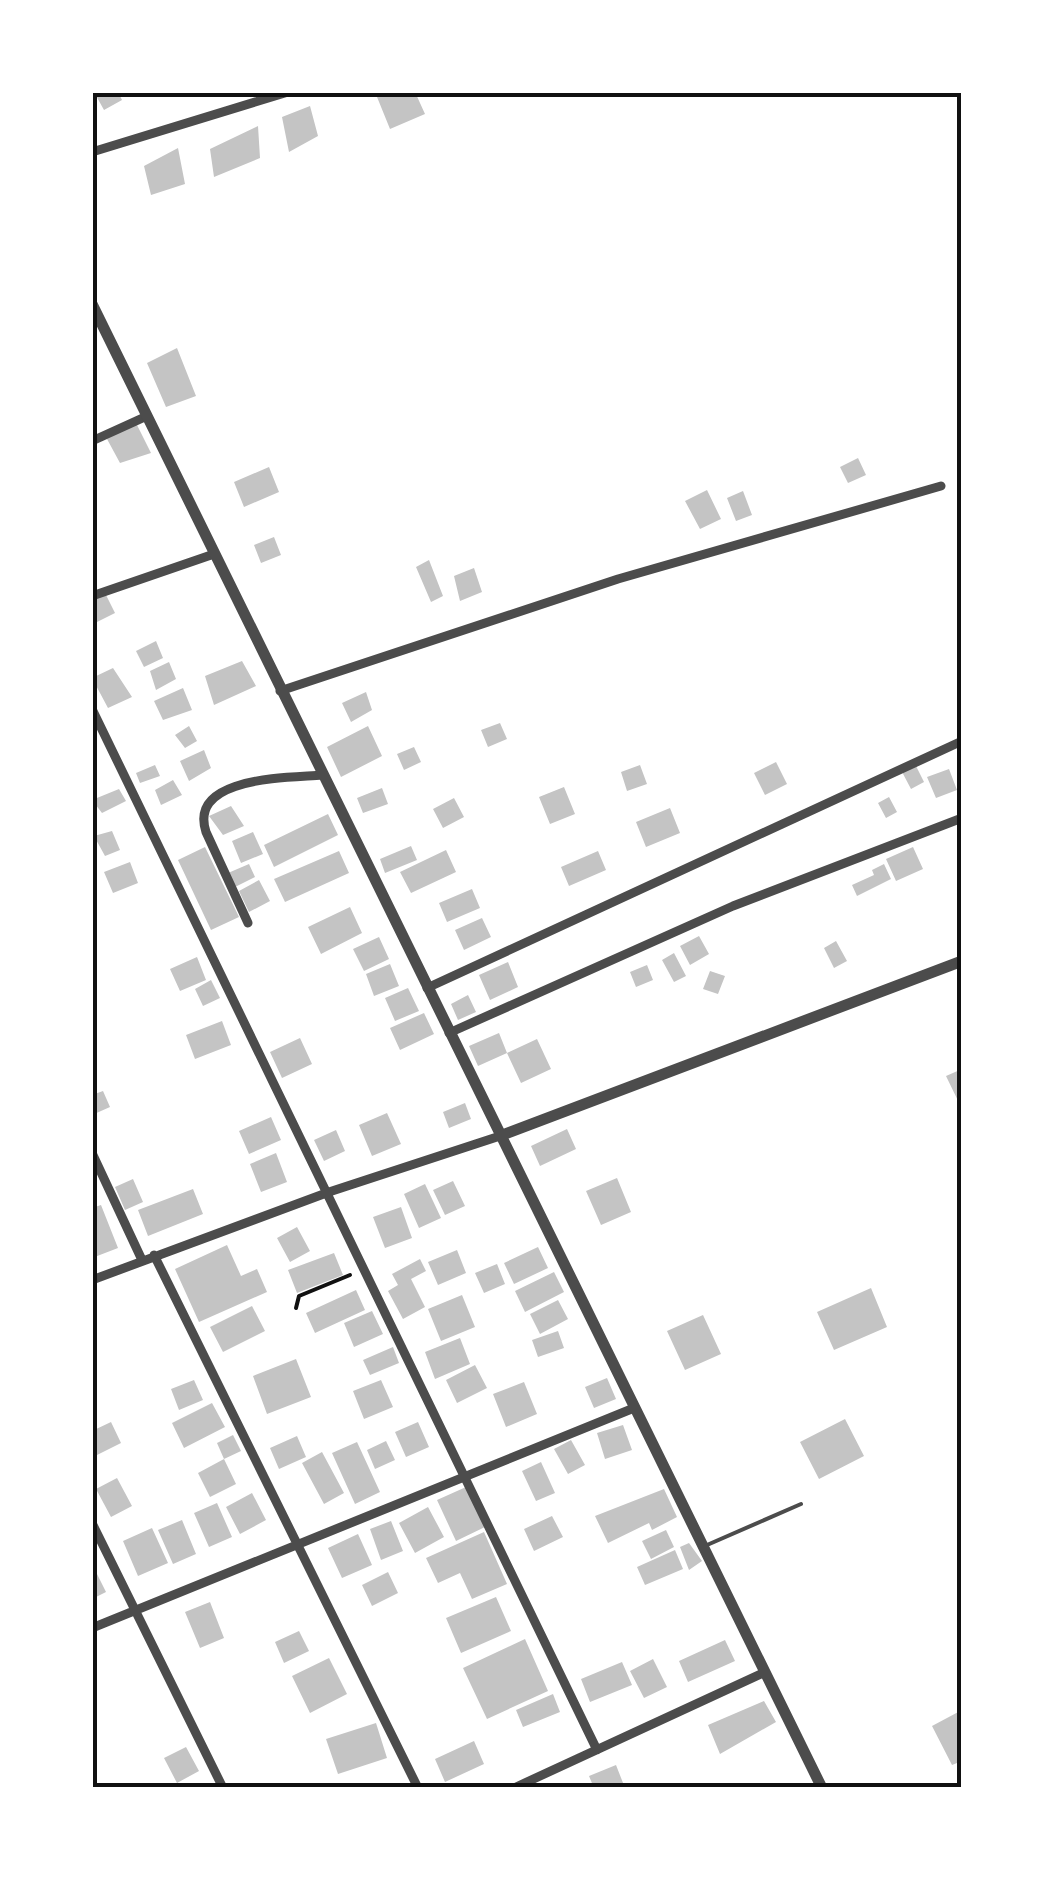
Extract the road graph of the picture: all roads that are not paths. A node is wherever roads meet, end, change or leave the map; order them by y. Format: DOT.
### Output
graph roads {
  1 [pos="288,92"];
  2 [pos="92,152"];
  3 [pos="92,304"];
  4 [pos="147,416"];
  5 [pos="92,441"];
  6 [pos="940,486"];
  7 [pos="214,554"];
  8 [pos="92,596"];
  9 [pos="280,691"];
  10 [pos="92,708"];
  11 [pos="962,741"];
  12 [pos="322,775"];
  13 [pos="962,818"];
  14 [pos="248,924"];
  15 [pos="962,961"];
  16 [pos="427,988"];
  17 [pos="449,1032"];
  18 [pos="500,1136"];
  19 [pos="92,1153"];
  20 [pos="328,1192"];
  21 [pos="154,1255"];
  22 [pos="142,1260"];
  23 [pos="92,1280"];
  24 [pos="634,1408"];
  25 [pos="464,1476"];
  26 [pos="801,1504"];
  27 [pos="92,1522"];
  28 [pos="297,1544"];
  29 [pos="703,1547"];
  30 [pos="136,1610"];
  31 [pos="92,1628"];
  32 [pos="765,1672"];
  33 [pos="596,1750"];
  34 [pos="223,1788"];
  35 [pos="418,1788"];
  36 [pos="514,1788"];
  37 [pos="822,1788"];
  1 -- 2 [label="street"];
  3 -- 4 [label="street"];
  4 -- 5 [label="street"];
  4 -- 7 [label="street"];
  6 -- 9 [label="street"];
  7 -- 8 [label="street"];
  7 -- 9 [label="street"];
  9 -- 12 [label="street"];
  10 -- 20 [label="street"];
  11 -- 16 [label="street"];
  12 -- 14 [label="street"];
  12 -- 16 [label="street"];
  13 -- 17 [label="street"];
  15 -- 18 [label="street"];
  16 -- 17 [label="street"];
  17 -- 18 [label="street"];
  18 -- 20 [label="street"];
  18 -- 24 [label="street"];
  19 -- 22 [label="street"];
  20 -- 21 [label="street"];
  20 -- 25 [label="street"];
  21 -- 22 [label="street"];
  21 -- 28 [label="street"];
  22 -- 23 [label="street"];
  24 -- 25 [label="street"];
  24 -- 29 [label="street"];
  25 -- 28 [label="street"];
  25 -- 33 [label="street"];
  26 -- 29 [label="lane"];
  27 -- 30 [label="street"];
  28 -- 30 [label="street"];
  28 -- 35 [label="street"];
  29 -- 32 [label="street"];
  30 -- 31 [label="street"];
  30 -- 34 [label="street"];
  32 -- 33 [label="street"];
  32 -- 37 [label="street"];
  33 -- 36 [label="street"];
}
